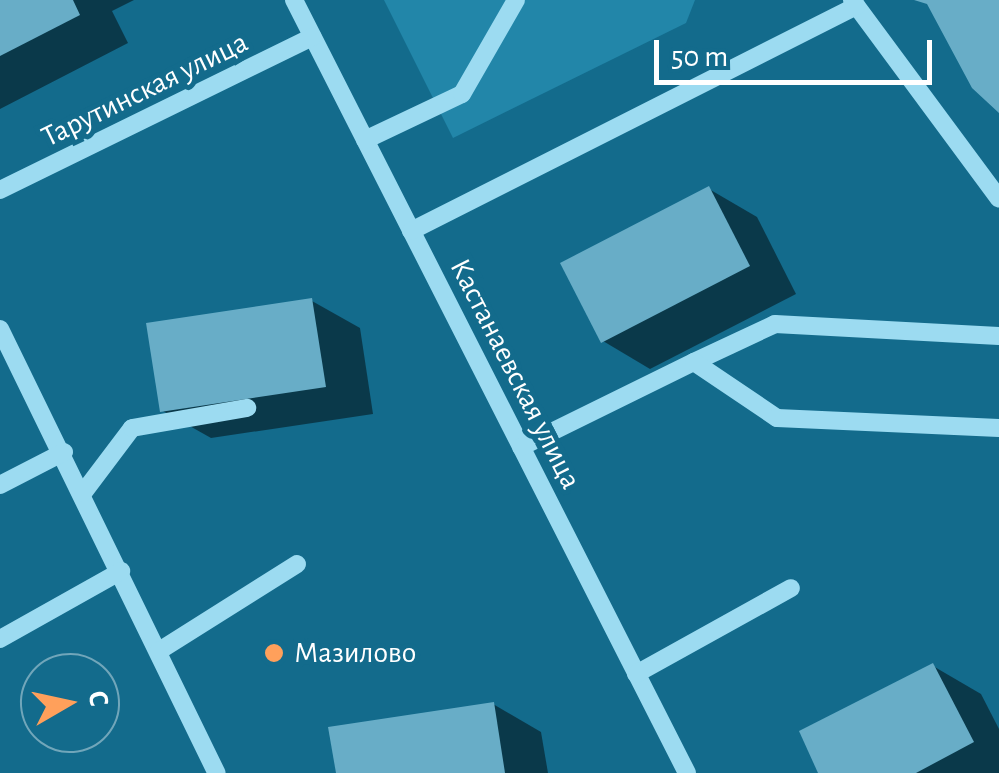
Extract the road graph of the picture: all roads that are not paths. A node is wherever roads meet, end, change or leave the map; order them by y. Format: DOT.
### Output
graph roads {
  1 [pos="294,0"];
  2 [pos="516,0"];
  3 [pos="854,3"];
  4 [pos="312,37"];
  5 [pos="365,140"];
  6 [pos="0,190"];
  7 [pos="999,198"];
  8 [pos="412,232"];
  9 [pos="0,328"];
  10 [pos="999,336"];
  11 [pos="694,362"];
  12 [pos="247,408"];
  13 [pos="999,428"];
  14 [pos="521,447"];
  15 [pos="64,452"];
  16 [pos="0,485"];
  17 [pos="83,492"];
  18 [pos="298,564"];
  19 [pos="121,571"];
  20 [pos="791,588"];
  21 [pos="0,640"];
  22 [pos="160,651"];
  23 [pos="636,674"];
  24 [pos="217,773"];
  25 [pos="687,773"];
  1 -- 4 [label="street, Кастанаевская улица"];
  2 -- 5 [label="street"];
  3 -- 7 [label="street"];
  3 -- 8 [label="street"];
  4 -- 5 [label="street, Кастанаевская улица"];
  4 -- 6 [label="street, Тарутинская улица"];
  5 -- 8 [label="street, Кастанаевская улица"];
  8 -- 14 [label="street, Кастанаевская улица"];
  9 -- 15 [label="street"];
  10 -- 11 [label="street"];
  11 -- 13 [label="street"];
  11 -- 14 [label="street"];
  12 -- 17 [label="street"];
  14 -- 23 [label="street, Кастанаевская улица"];
  15 -- 16 [label="street"];
  15 -- 17 [label="street"];
  17 -- 19 [label="street"];
  18 -- 22 [label="street"];
  19 -- 21 [label="street"];
  19 -- 22 [label="street"];
  20 -- 23 [label="street"];
  22 -- 24 [label="street"];
  23 -- 25 [label="street, Кастанаевская улица"];
}
